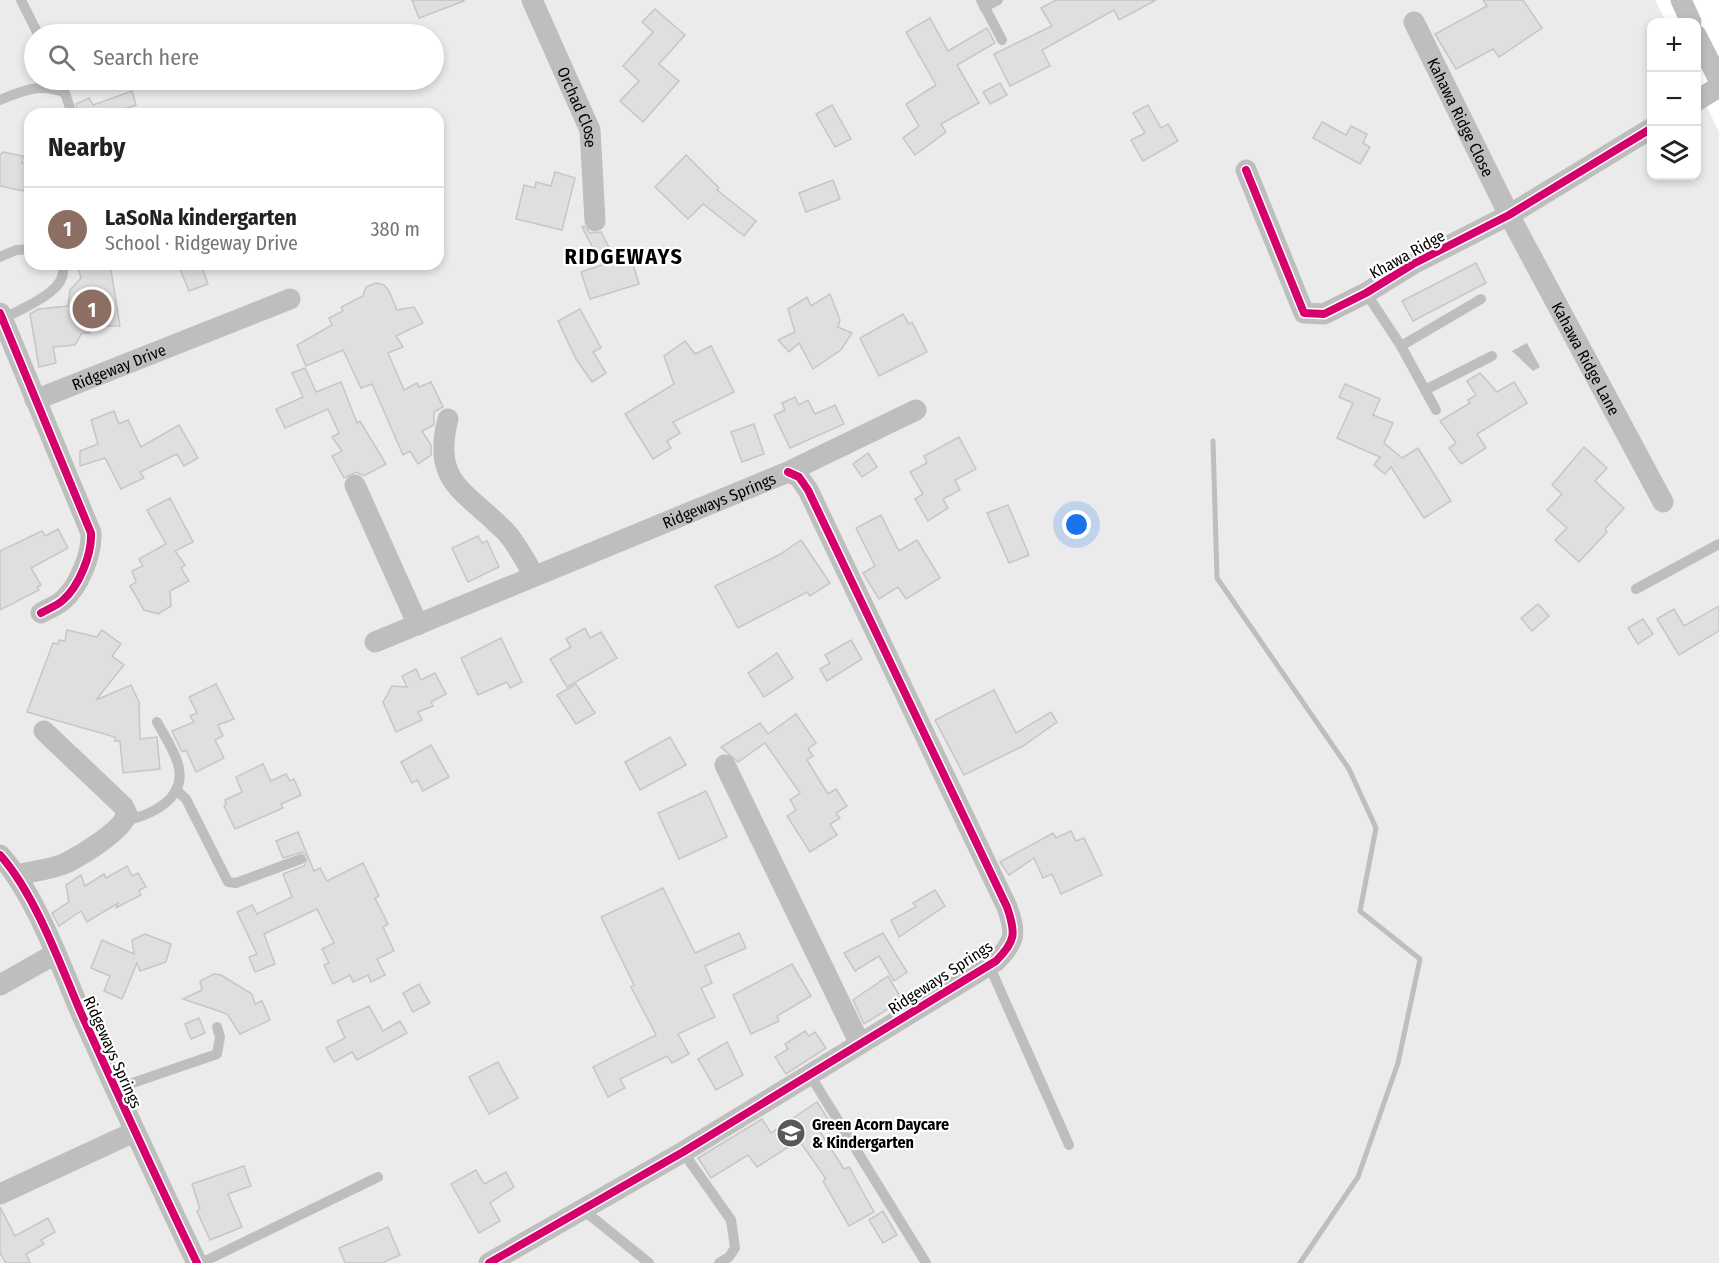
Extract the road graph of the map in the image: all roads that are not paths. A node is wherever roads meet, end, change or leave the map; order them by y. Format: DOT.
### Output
graph roads {
  1 [pos="21,0"];
  2 [pos="532,0"];
  3 [pos="998,0"];
  4 [pos="1681,0"];
  5 [pos="983,3"];
  6 [pos="1689,18"];
  7 [pos="1414,22"];
  8 [pos="33,24"];
  9 [pos="1002,40"];
  10 [pos="1701,45"];
  11 [pos="1719,80"];
  12 [pos="1719,87"];
  13 [pos="26,90"];
  14 [pos="59,90"];
  15 [pos="1701,97"];
  16 [pos="0,100"];
  17 [pos="70,108"];
  18 [pos="1647,131"];
  19 [pos="1246,170"];
  20 [pos="1509,215"];
  21 [pos="595,220"];
  22 [pos="24,249"];
  23 [pos="0,257"];
  24 [pos="64,270"];
  25 [pos="1366,293"];
  26 [pos="290,299"];
  27 [pos="1481,299"];
  28 [pos="1,316"];
  29 [pos="1401,346"];
  30 [pos="1492,356"];
  31 [pos="1425,390"];
  32 [pos="35,400"];
  33 [pos="916,410"];
  34 [pos="1436,410"];
  35 [pos="448,418"];
  36 [pos="788,472"];
  37 [pos="356,485"];
  38 [pos="1663,502"];
  39 [pos="1719,544"];
  40 [pos="534,575"];
  41 [pos="1636,589"];
  42 [pos="41,613"];
  43 [pos="418,625"];
  44 [pos="375,642"];
  45 [pos="157,722"];
  46 [pos="44,731"];
  47 [pos="725,765"];
  48 [pos="176,790"];
  49 [pos="124,821"];
  50 [pos="0,855"];
  51 [pos="301,859"];
  52 [pos="16,875"];
  53 [pos="55,954"];
  54 [pos="989,965"];
  55 [pos="0,985"];
  56 [pos="217,1027"];
  57 [pos="860,1044"];
  58 [pos="810,1075"];
  59 [pos="115,1089"];
  60 [pos="134,1131"];
  61 [pos="1069,1145"];
  62 [pos="683,1152"];
  63 [pos="378,1177"];
  64 [pos="0,1194"];
  65 [pos="582,1209"];
  66 [pos="199,1263"];
  67 [pos="489,1263"];
  68 [pos="649,1263"];
  69 [pos="718,1263"];
  70 [pos="926,1263"];
  1 -- 8 [label="lane"];
  2 -- 21 [label="street, Orchad Close"];
  3 -- 5 [label="lane"];
  4 -- 6 [label="street"];
  5 -- 9 [label="lane"];
  7 -- 20 [label="street, Kahawa Ridge Close"];
  10 -- 11 [label="street"];
  12 -- 15 [label="street"];
  13 -- 16 [label="lane"];
  14 -- 17 [label="lane"];
  18 -- 20 [label="street, Khawa Ridge"];
  19 -- 25 [label="street, Khawa Ridge"];
  20 -- 25 [label="street, Khawa Ridge"];
  20 -- 38 [label="street, Kahawa Ridge Lane"];
  22 -- 23 [label="lane"];
  24 -- 28 [label="lane"];
  25 -- 29 [label="lane"];
  26 -- 32 [label="street, Ridgeway Drive"];
  27 -- 29 [label="lane"];
  28 -- 32 [label="street"];
  29 -- 31 [label="lane"];
  30 -- 31 [label="lane"];
  31 -- 34 [label="lane"];
  32 -- 42 [label="street"];
  33 -- 36 [label="street"];
  35 -- 40 [label="street"];
  36 -- 40 [label="street, Ridgeways Springs"];
  36 -- 54 [label="street, Ridgeways Springs"];
  37 -- 43 [label="street"];
  39 -- 41 [label="lane"];
  40 -- 43 [label="street, Ridgeways Springs"];
  43 -- 44 [label="street, Ridgeways Springs"];
  45 -- 48 [label="lane"];
  46 -- 49 [label="street"];
  47 -- 57 [label="street"];
  48 -- 49 [label="lane"];
  48 -- 51 [label="lane"];
  49 -- 52 [label="street"];
  50 -- 52 [label="street, Ridgeways Springs"];
  52 -- 53 [label="street, Ridgeways Springs"];
  53 -- 55 [label="street"];
  53 -- 59 [label="street, Ridgeways Springs"];
  54 -- 57 [label="street, Ridgeways Springs"];
  54 -- 61 [label="lane"];
  56 -- 59 [label="lane"];
  57 -- 58 [label="street, Ridgeways Springs"];
  58 -- 62 [label="street, Ridgeways Springs"];
  58 -- 70 [label="lane"];
  59 -- 60 [label="street, Ridgeways Springs"];
  60 -- 64 [label="street"];
  60 -- 66 [label="street, Ridgeways Springs"];
  62 -- 65 [label="street, Ridgeways Springs"];
  62 -- 69 [label="lane"];
  63 -- 66 [label="lane"];
  65 -- 67 [label="street, Ridgeways Springs"];
  65 -- 68 [label="lane"];
}
